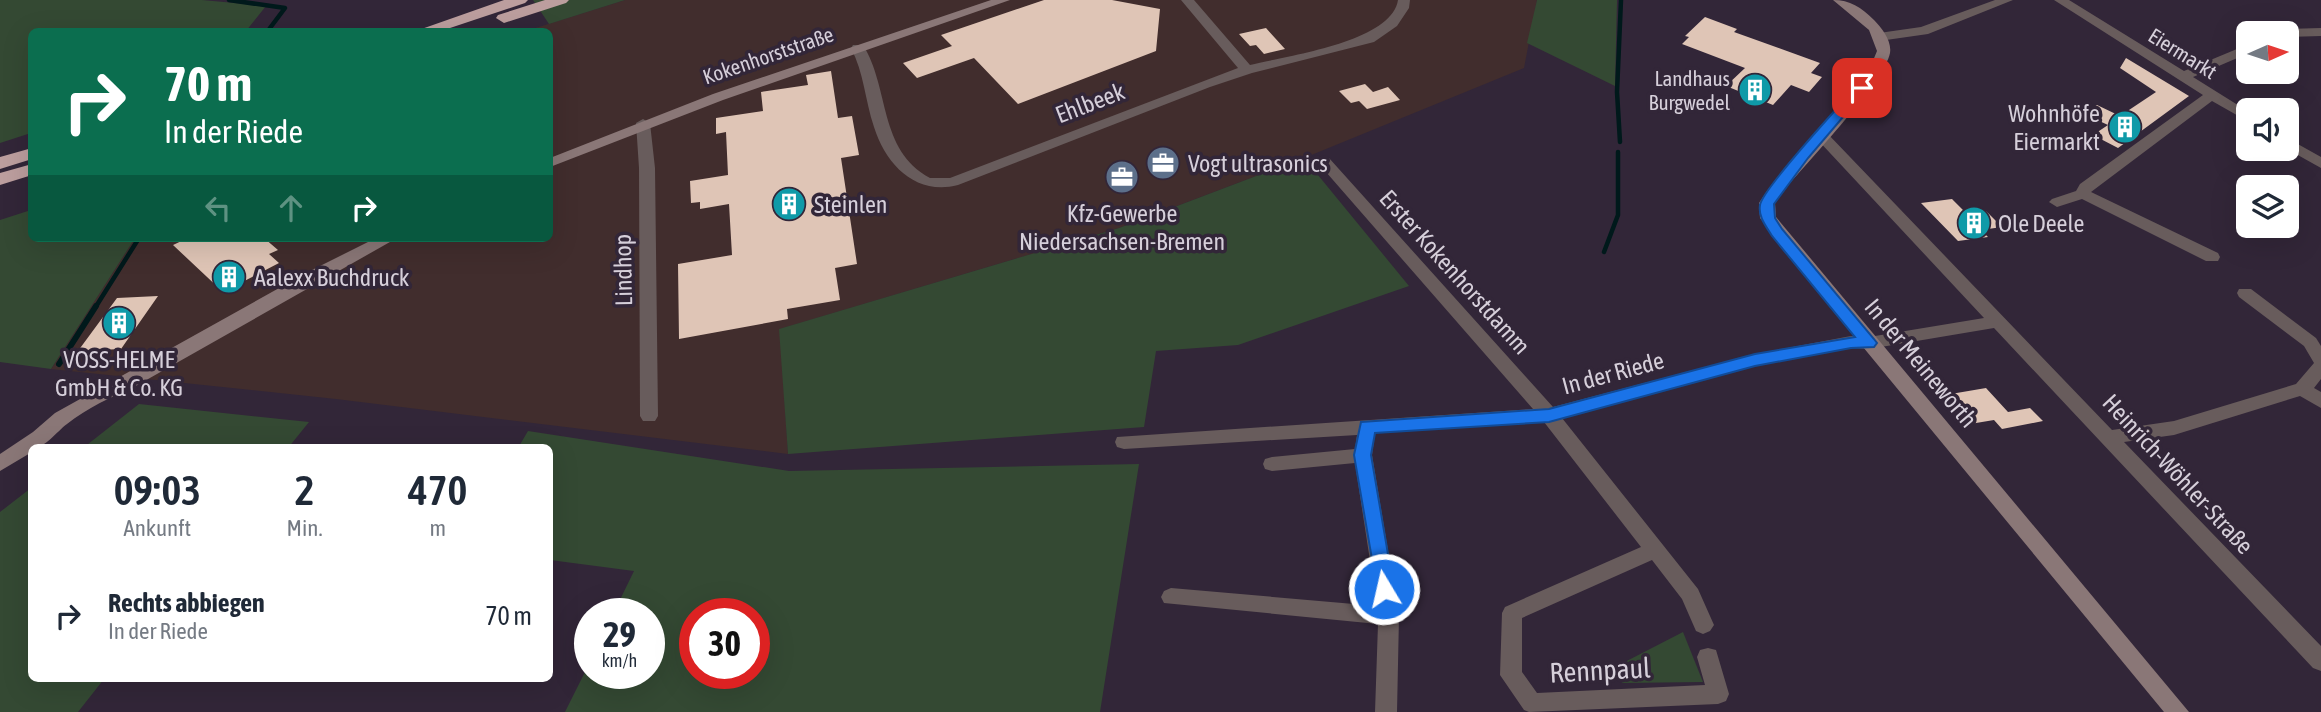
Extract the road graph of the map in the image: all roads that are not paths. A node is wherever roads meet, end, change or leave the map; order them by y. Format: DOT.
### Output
graph roads {
  1 [pos="520,0"];
  2 [pos="561,0"];
  3 [pos="1004,0"];
  4 [pos="1187,0"];
  5 [pos="1404,0"];
  6 [pos="1839,0"];
  7 [pos="2007,0"];
  8 [pos="2060,0"];
  9 [pos="433,28"];
  10 [pos="474,28"];
  11 [pos="2321,32"];
  12 [pos="2300,33"];
  13 [pos="1879,37"];
  14 [pos="858,48"];
  15 [pos="2236,54"];
  16 [pos="1247,70"];
  17 [pos="2182,77"];
  18 [pos="2212,95"];
  19 [pos="2236,110"];
  20 [pos="643,123"];
  21 [pos="1821,135"];
  22 [pos="2299,149"];
  23 [pos="28,154"];
  24 [pos="553,162"];
  25 [pos="1324,162"];
  26 [pos="0,163"];
  27 [pos="2321,163"];
  28 [pos="28,170"];
  29 [pos="0,179"];
  30 [pos="2083,194"];
  31 [pos="2057,202"];
  32 [pos="381,242"];
  33 [pos="2212,257"];
  34 [pos="2245,293"];
  35 [pos="2000,321"];
  36 [pos="1869,343"];
  37 [pos="2321,360"];
  38 [pos="2321,367"];
  39 [pos="2302,389"];
  40 [pos="2321,401"];
  41 [pos="1549,415"];
  42 [pos="649,416"];
  43 [pos="1367,427"];
  44 [pos="2110,437"];
  45 [pos="1124,442"];
  46 [pos="30,444"];
  47 [pos="28,445"];
  48 [pos="1363,455"];
  49 [pos="0,464"];
  50 [pos="1272,464"];
  51 [pos="1654,550"];
  52 [pos="1171,597"];
  53 [pos="1389,616"];
  54 [pos="1703,625"];
  55 [pos="1708,657"];
  56 [pos="2321,660"];
  57 [pos="1386,712"];
  58 [pos="2178,712"];
  1 -- 9 [label="highway"];
  2 -- 10 [label="highway"];
  3 -- 14 [label="main road, Kokenhorststraße"];
  4 -- 16 [label="street"];
  5 -- 16 [label="street, Ehlbeek"];
  6 -- 13 [label="main road"];
  7 -- 13 [label="street"];
  8 -- 17 [label="street, Eiermarkt"];
  11 -- 12 [label="street"];
  13 -- 21 [label="main road, In der Meineworth"];
  14 -- 16 [label="street, Ehlbeek"];
  14 -- 20 [label="main road, Kokenhorststraße"];
  15 -- 17 [label="street"];
  17 -- 18 [label="street, Eiermarkt"];
  18 -- 19 [label="street, Eiermarkt"];
  18 -- 30 [label="street"];
  20 -- 24 [label="main road, Kokenhorststraße"];
  20 -- 42 [label="street, Lindhop"];
  21 -- 35 [label="street, Heinrich-Wöhler-Straße"];
  21 -- 36 [label="main road, In der Meineworth"];
  22 -- 27 [label="street"];
  23 -- 26 [label="highway"];
  25 -- 41 [label="street, Erster Kokenhorstdamm"];
  28 -- 29 [label="highway"];
  30 -- 31 [label="street"];
  30 -- 33 [label="street"];
  32 -- 46 [label="main road"];
  34 -- 37 [label="street"];
  35 -- 36 [label="street"];
  35 -- 44 [label="street, Heinrich-Wöhler-Straße"];
  36 -- 41 [label="street, In der Riede"];
  36 -- 58 [label="main road, In der Meineworth"];
  38 -- 39 [label="street"];
  39 -- 40 [label="street"];
  39 -- 44 [label="street"];
  41 -- 43 [label="street, In der Riede"];
  41 -- 51 [label="street"];
  43 -- 45 [label="street, In der Riede"];
  43 -- 48 [label="street"];
  44 -- 56 [label="street, Heinrich-Wöhler-Straße"];
  47 -- 49 [label="main road"];
  48 -- 50 [label="street"];
  48 -- 53 [label="street"];
  51 -- 54 [label="street"];
  51 -- 55 [label="street, Rennpaul"];
  52 -- 53 [label="street"];
  53 -- 57 [label="street"];
}
